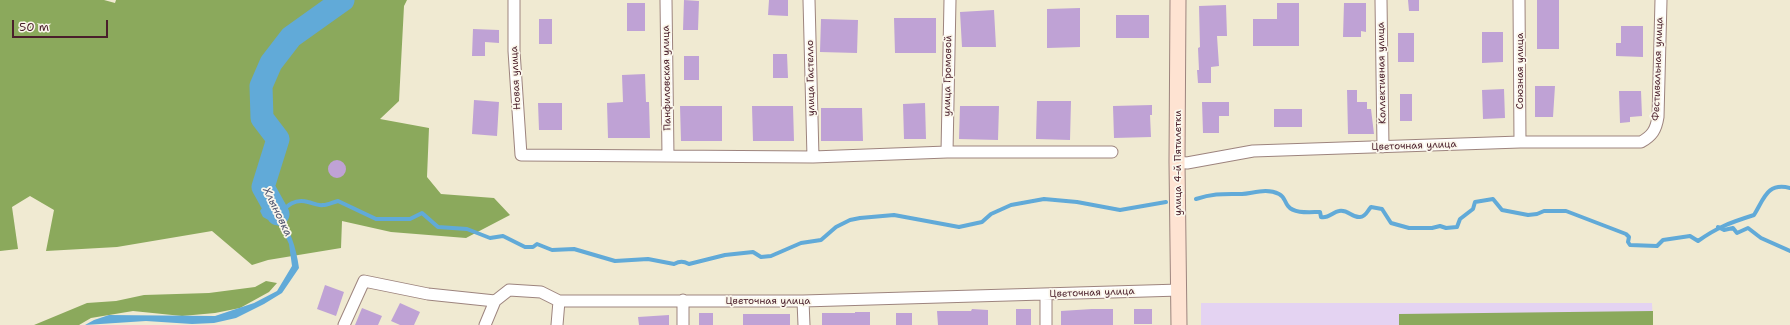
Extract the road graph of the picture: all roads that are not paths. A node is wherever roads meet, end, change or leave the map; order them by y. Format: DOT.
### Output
graph roads {
  1 [pos="514,0"];
  2 [pos="666,0"];
  3 [pos="809,0"];
  4 [pos="950,0"];
  5 [pos="1178,0"];
  6 [pos="1381,0"];
  7 [pos="1519,0"];
  8 [pos="1661,0"];
  9 [pos="1650,137"];
  10 [pos="1520,142"];
  11 [pos="1383,147"];
  12 [pos="947,152"];
  13 [pos="1112,152"];
  14 [pos="668,156"];
  15 [pos="813,157"];
  16 [pos="1177,162"];
  17 [pos="1180,290"];
  18 [pos="1046,294"];
  19 [pos="683,300"];
  20 [pos="495,301"];
  21 [pos="558,301"];
  22 [pos="803,301"];
  23 [pos="344,325"];
  24 [pos="485,325"];
  25 [pos="558,325"];
  26 [pos="683,325"];
  27 [pos="804,325"];
  28 [pos="1046,325"];
  29 [pos="1179,325"];
  1 -- 14 [label="street, Новая улица"];
  2 -- 14 [label="street, Панфиловская улица"];
  3 -- 15 [label="street, улица Гастелло"];
  4 -- 12 [label="street, улица Громовой"];
  5 -- 16 [label="street, улица 4-й Пятилетки"];
  6 -- 11 [label="street, Коллективная улица"];
  7 -- 10 [label="street, Союзная улица"];
  8 -- 9 [label="street, Фестивальная улица"];
  9 -- 10 [label="street, Цветочная улица"];
  10 -- 11 [label="street, Цветочная улица"];
  11 -- 16 [label="street, Цветочная улица"];
  12 -- 13 [label="street"];
  12 -- 15 [label="street"];
  14 -- 15 [label="street"];
  16 -- 17 [label="street, улица 4-й Пятилетки"];
  17 -- 18 [label="street, Цветочная улица"];
  17 -- 29 [label="street, улица 4-й Пятилетки"];
  18 -- 22 [label="street, Цветочная улица"];
  18 -- 28 [label="street"];
  19 -- 21 [label="street, Цветочная улица"];
  19 -- 22 [label="street, Цветочная улица"];
  19 -- 26 [label="street"];
  20 -- 21 [label="street, Цветочная улица"];
  20 -- 23 [label="street"];
  20 -- 24 [label="street"];
  21 -- 25 [label="street"];
  22 -- 27 [label="street"];
}
